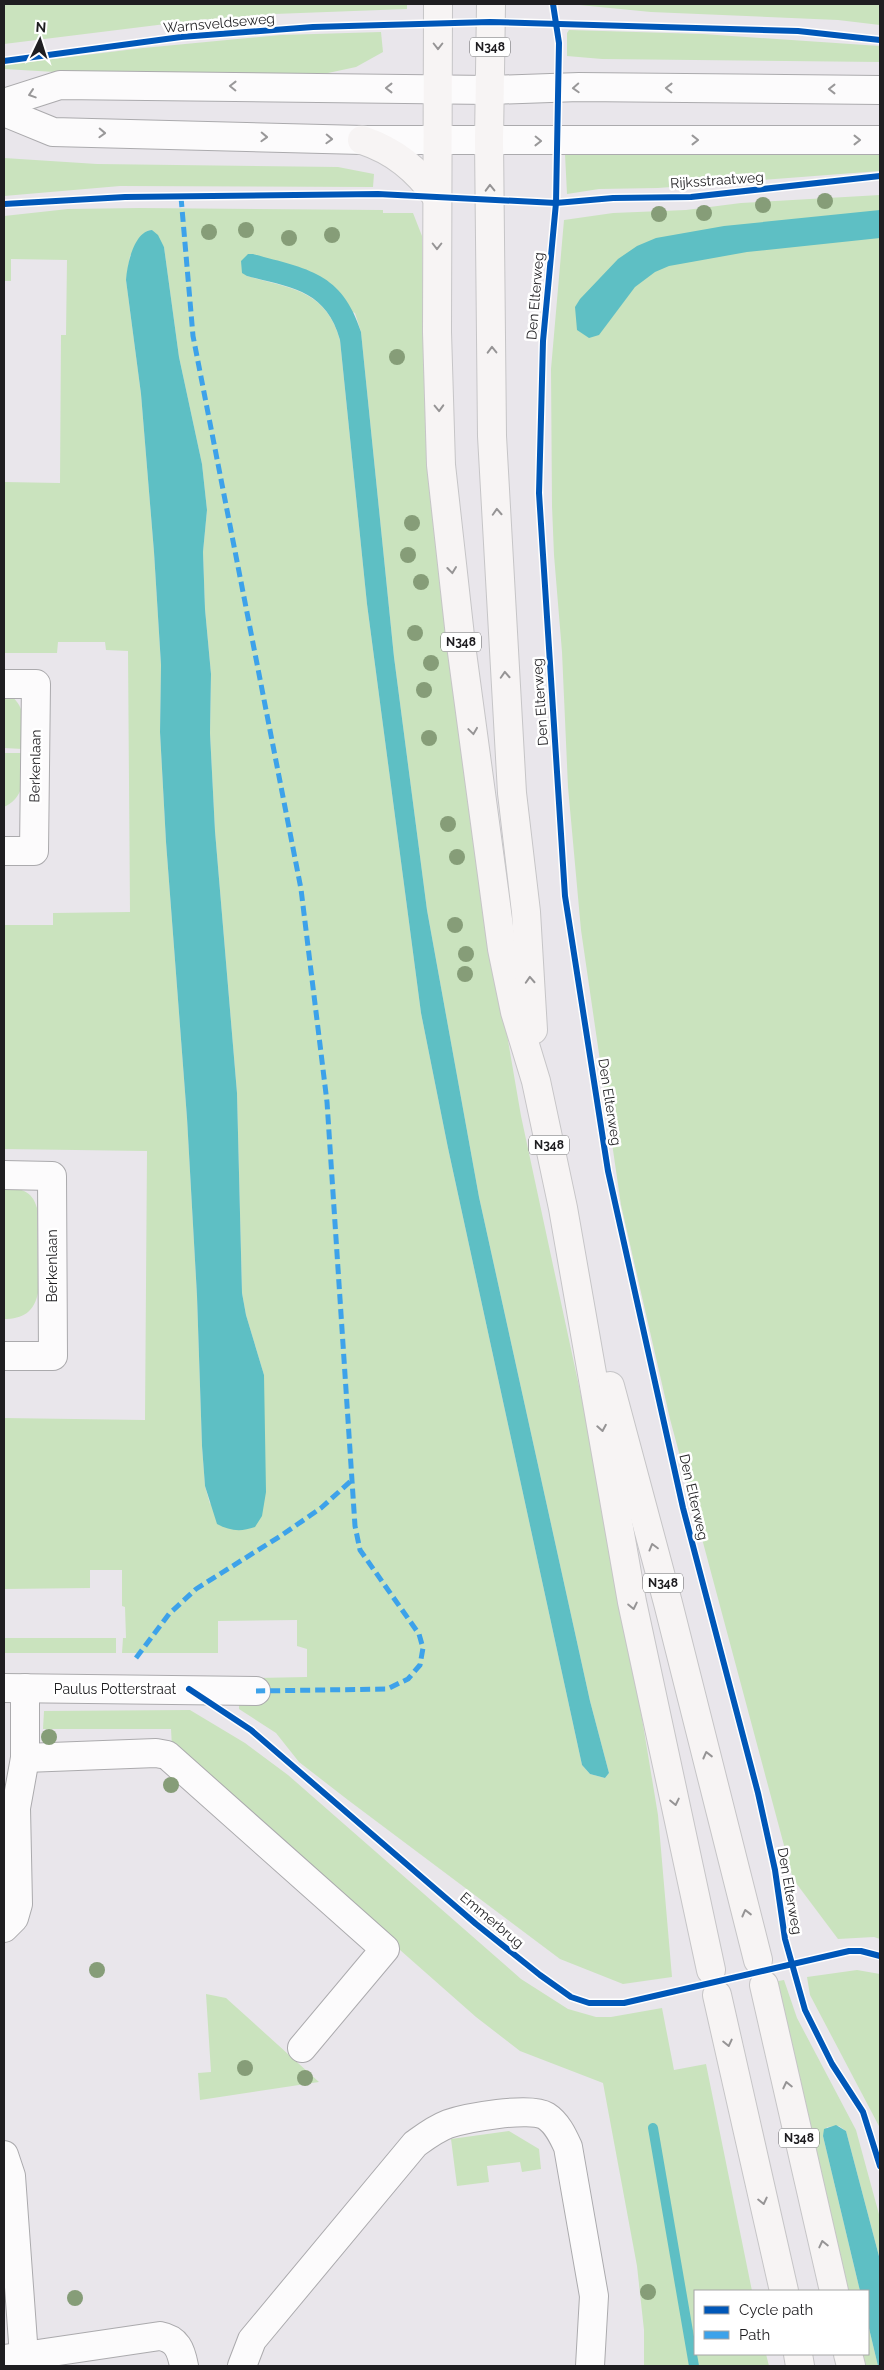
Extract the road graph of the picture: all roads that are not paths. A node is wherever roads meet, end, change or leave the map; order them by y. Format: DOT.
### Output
graph roads {
  1 [pos="438,4"];
  2 [pos="491,4"];
  3 [pos="438,88"];
  4 [pos="490,90"];
  5 [pos="880,90"];
  6 [pos="4,103"];
  7 [pos="4,112"];
  8 [pos="362,140"];
  9 [pos="437,140"];
  10 [pos="489,140"];
  11 [pos="880,140"];
  12 [pos="437,197"];
  13 [pos="4,684"];
  14 [pos="4,851"];
  15 [pos="536,1081"];
  16 [pos="4,1176"];
  17 [pos="563,1208"];
  18 [pos="4,1356"];
  19 [pos="14,1688"];
  20 [pos="256,1691"];
  21 [pos="25,1758"];
  22 [pos="4,1928"];
  23 [pos="302,2048"];
  24 [pos="4,2155"];
  25 [pos="784,2290"];
  26 [pos="834,2290"];
  27 [pos="14,2358"];
  28 [pos="184,2366"];
  29 [pos="242,2366"];
  30 [pos="590,2366"];
  1 -- 3 [label="main road, N348, one-way"];
  2 -- 4 [label="main road, N348"];
  3 -- 4 [label="street"];
  3 -- 6 [label="street, one-way"];
  3 -- 9 [label="main road, N348"];
  5 -- 4 [label="street, one-way"];
  4 -- 10 [label="main road, N348"];
  7 -- 8 [label="street, one-way"];
  8 -- 9 [label="street"];
  8 -- 12 [label="main road"];
  9 -- 10 [label="street"];
  9 -- 12 [label="main road, N348"];
  10 -- 11 [label="street, one-way"];
  15 -- 10 [label="main road, N348, one-way"];
  12 -- 15 [label="main road, N348, one-way"];
  13 -- 14 [label="street, Berkenlaan"];
  15 -- 17 [label="main road, N348"];
  16 -- 18 [label="street, Berkenlaan"];
  17 -- 25 [label="main road, N348, one-way"];
  26 -- 17 [label="main road, N348, one-way"];
  19 -- 20 [label="street, Paulus Potterstraat"];
  19 -- 21 [label="street"];
  21 -- 22 [label="street"];
  21 -- 23 [label="street"];
  24 -- 27 [label="street"];
  27 -- 28 [label="street"];
  29 -- 30 [label="street"];
}
